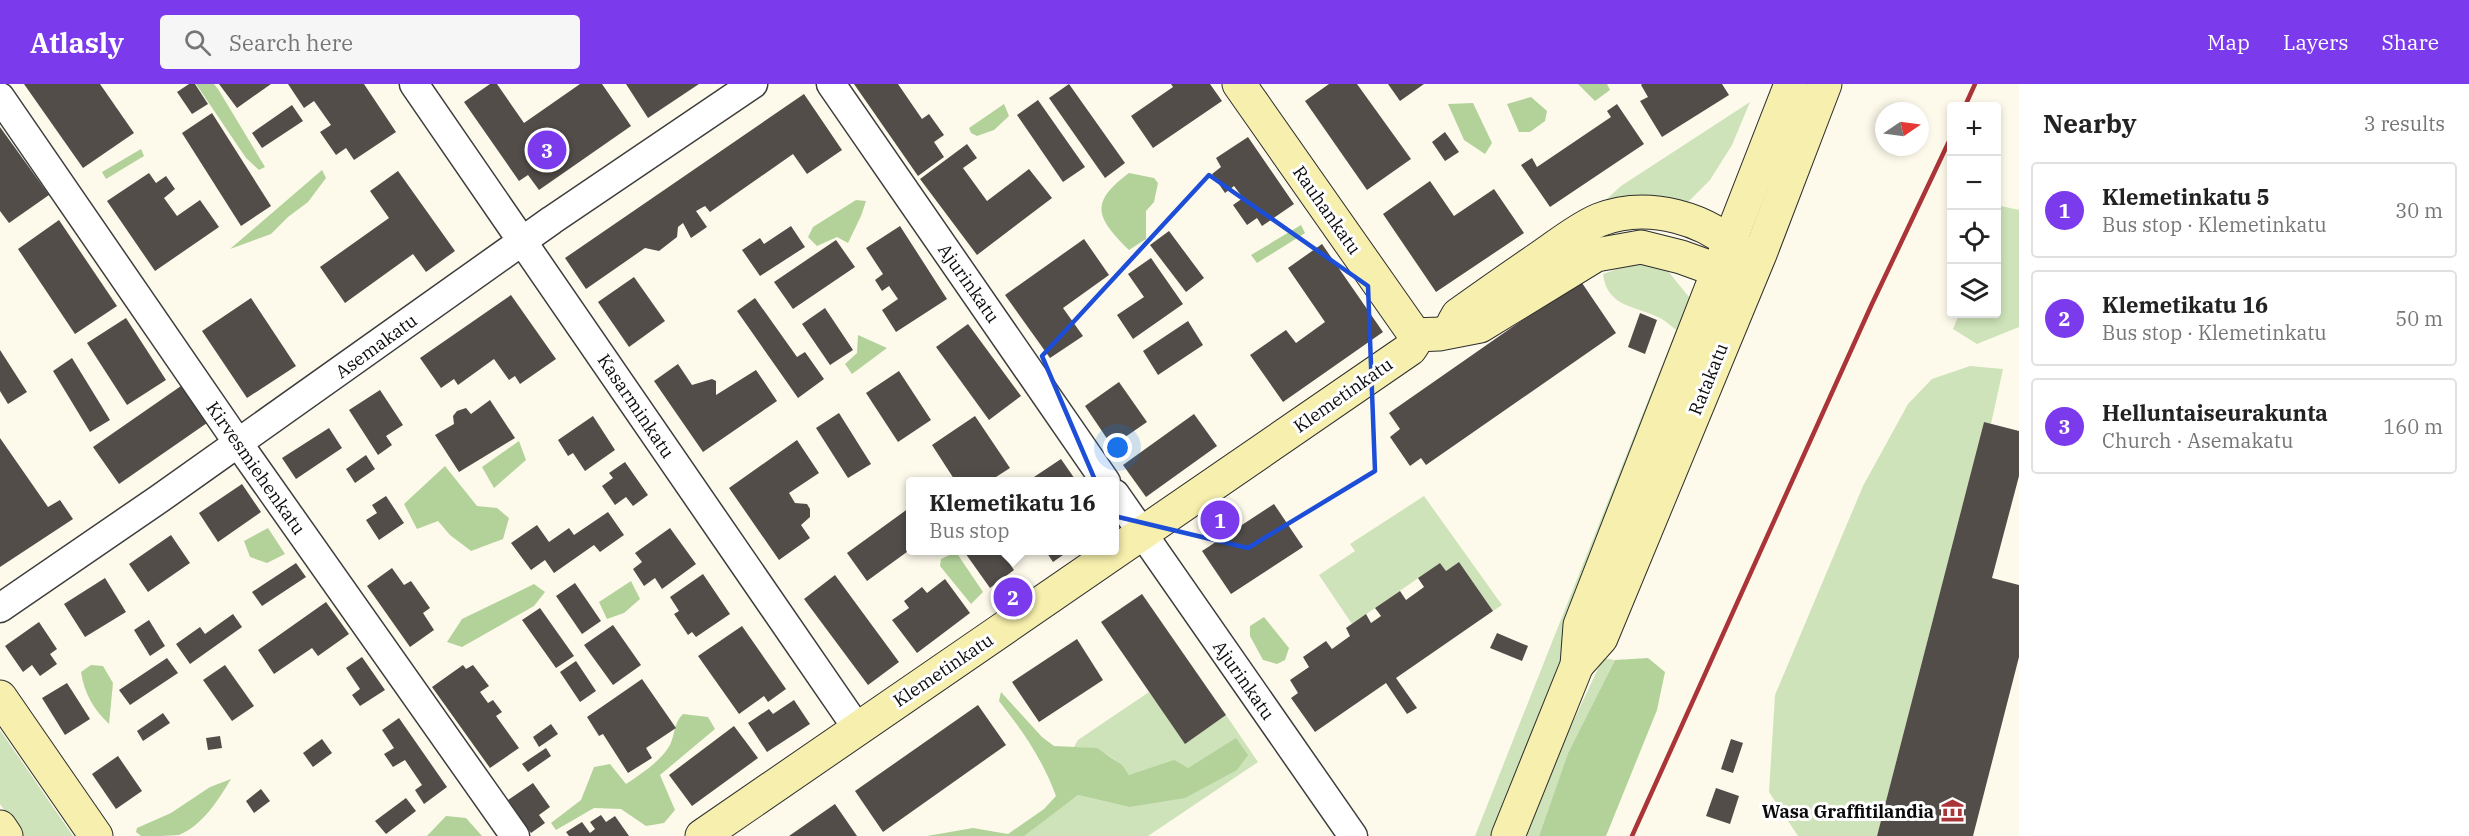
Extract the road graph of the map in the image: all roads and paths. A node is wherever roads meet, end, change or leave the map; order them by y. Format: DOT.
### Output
graph roads {
  1 [pos="414,84"];
  2 [pos="753,84"];
  3 [pos="831,84"];
  4 [pos="1239,84"];
  5 [pos="1791,84"];
  6 [pos="1825,84"];
  7 [pos="0,97"];
  8 [pos="1729,240"];
  9 [pos="523,241"];
  10 [pos="1754,267"];
  11 [pos="1718,270"];
  12 [pos="1449,332"];
  13 [pos="1415,335"];
  14 [pos="238,443"];
  15 [pos="1103,477"];
  16 [pos="1119,501"];
  17 [pos="1142,534"];
  18 [pos="1119,550"];
  19 [pos="1112,555"];
  20 [pos="0,608"];
  21 [pos="1577,665"];
  22 [pos="0,697"];
  23 [pos="856,728"];
  24 [pos="0,827"];
  25 [pos="6,836"];
  26 [pos="96,836"];
  27 [pos="515,836"];
  28 [pos="702,836"];
  29 [pos="1353,836"];
  30 [pos="1508,836"];
  1 -- 9 [label="street, Kasarminkatu"];
  2 -- 9 [label="street, Asemakatu"];
  3 -- 15 [label="street, Ajurinkatu"];
  4 -- 13 [label="street, Rauhankatu"];
  5 -- 8 [label="street, Ratakatu"];
  6 -- 10 [label="street, Ratakatu"];
  7 -- 14 [label="street, Kirvesmiehenkatu"];
  8 -- 10 [label="street"];
  8 -- 11 [label="street, Ratakatu"];
  8 -- 12 [label="street"];
  9 -- 14 [label="street, Asemakatu"];
  9 -- 23 [label="street, Kasarminkatu"];
  10 -- 11 [label="street"];
  10 -- 21 [label="street, Ratakatu"];
  11 -- 12 [label="street"];
  11 -- 21 [label="street, Ratakatu"];
  12 -- 13 [label="street"];
  13 -- 17 [label="street, Klemetinkatu"];
  14 -- 20 [label="street, Asemakatu"];
  14 -- 27 [label="street, Kirvesmiehenkatu"];
  16 -- 17 [label="street, Ajurinkatu"];
  17 -- 18 [label="street, Klemetinkatu"];
  17 -- 29 [label="street, Ajurinkatu"];
  19 -- 23 [label="street, Klemetinkatu"];
  21 -- 30 [label="street, Ratakatu"];
  22 -- 26 [label="street"];
  23 -- 28 [label="street, Klemetinkatu"];
  24 -- 25 [label="street"];
}
